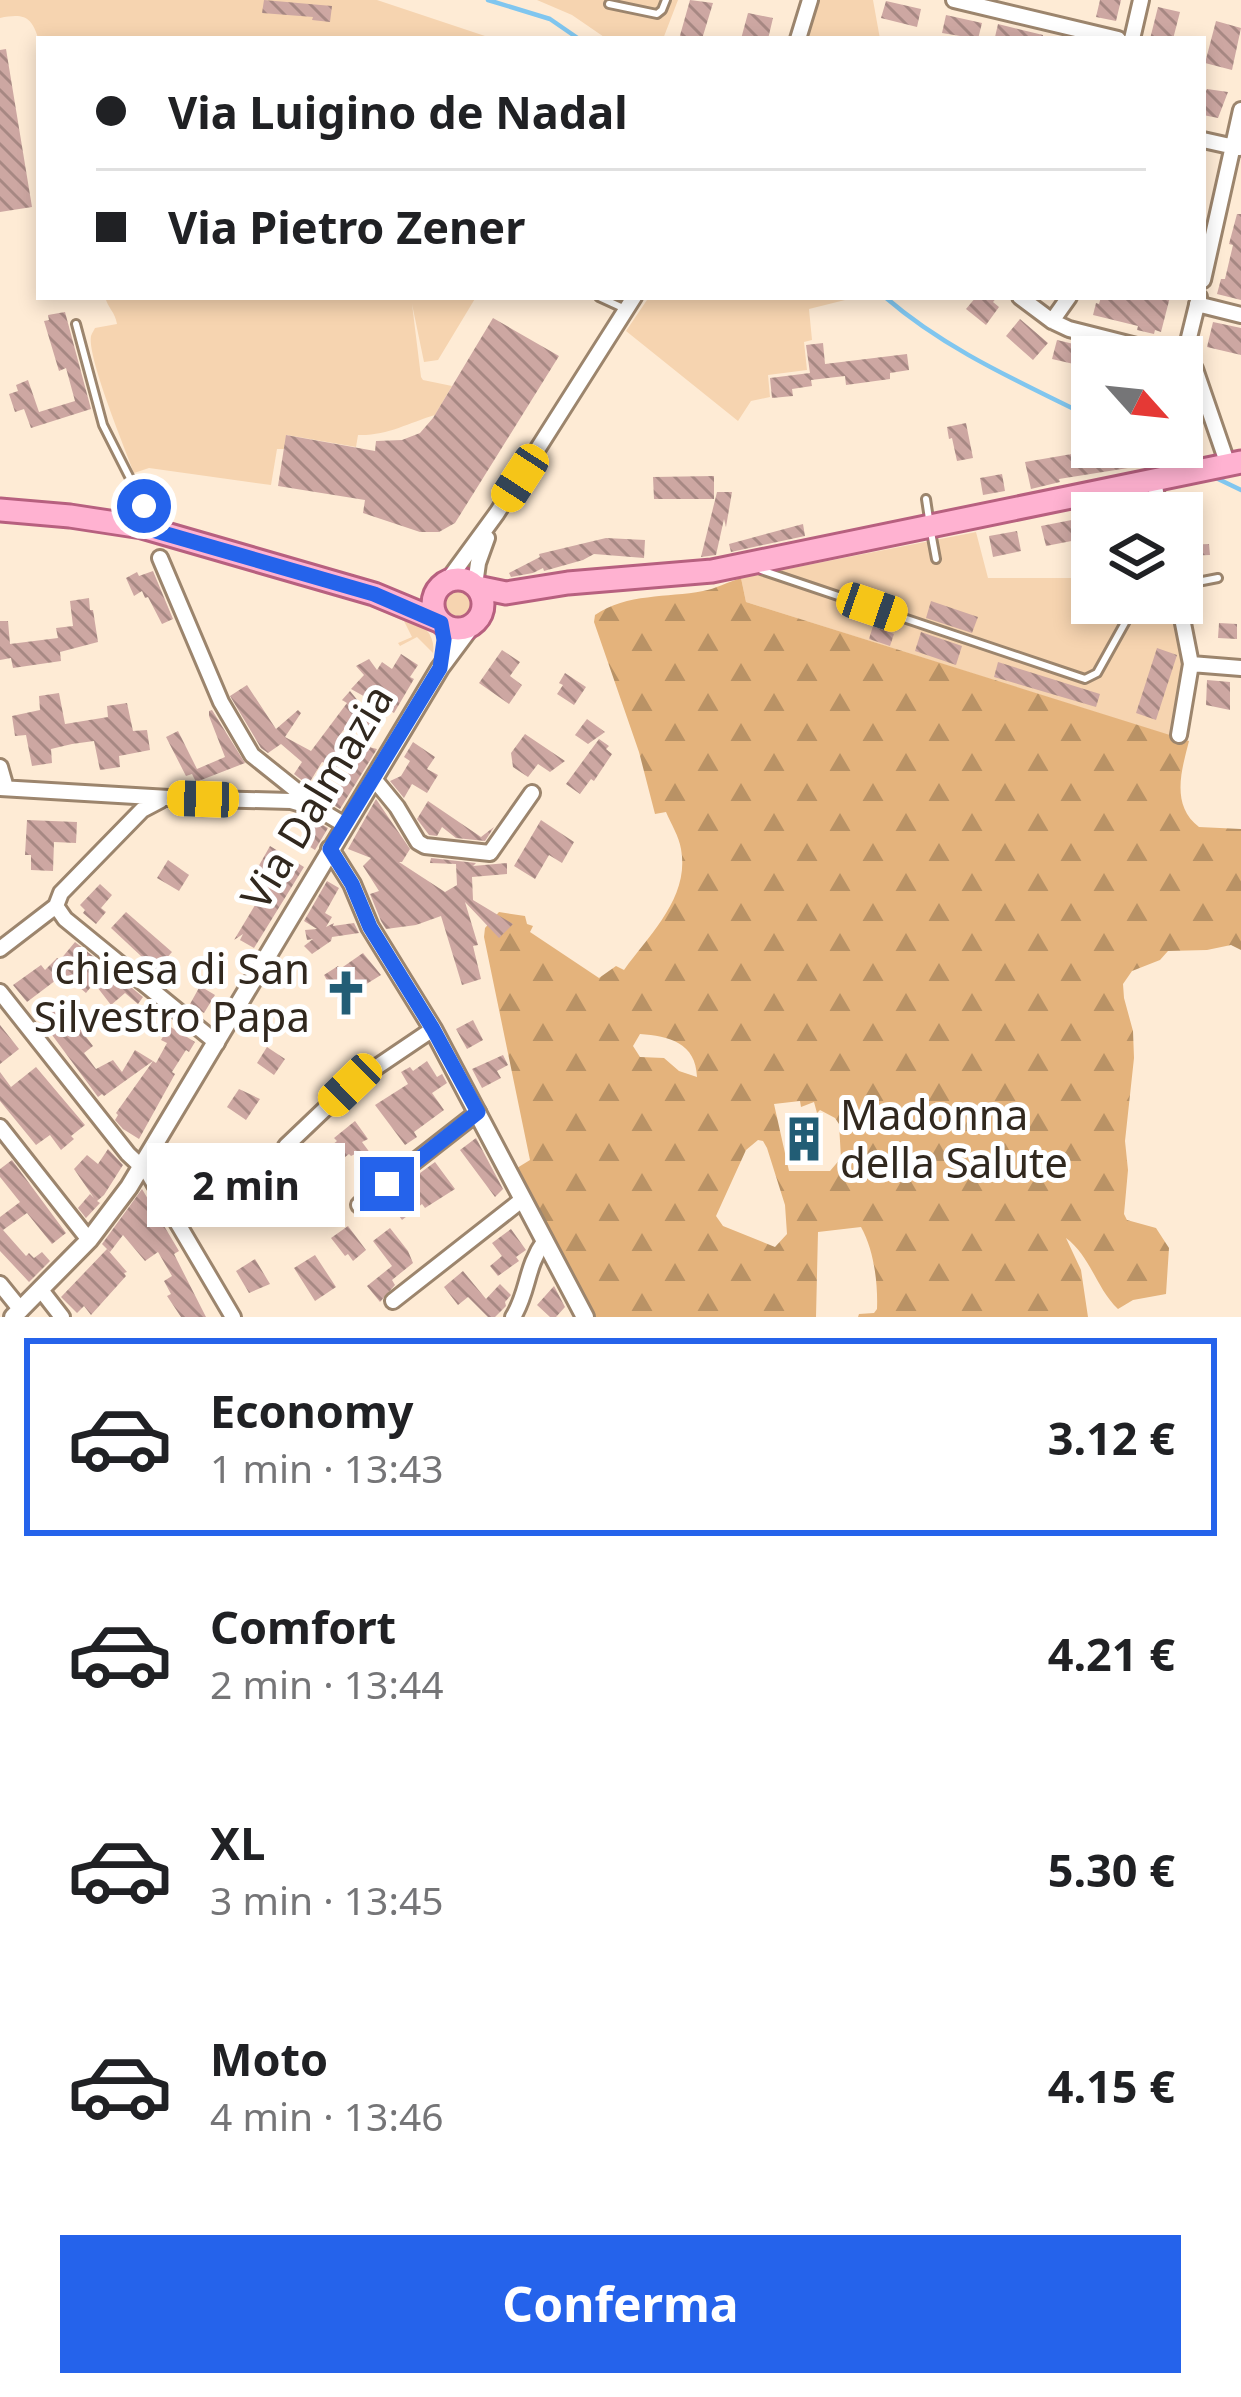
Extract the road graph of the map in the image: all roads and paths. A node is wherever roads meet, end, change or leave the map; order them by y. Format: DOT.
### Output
graph roads {
  1 [pos="666,0"];
  2 [pos="810,0"];
  3 [pos="954,0"];
  4 [pos="1141,0"];
  5 [pos="609,4"];
  6 [pos="799,36"];
  7 [pos="1105,36"];
  8 [pos="1133,36"];
  9 [pos="1241,110"];
  10 [pos="1206,141"];
  11 [pos="1237,148"];
  12 [pos="1206,268"];
  13 [pos="1024,300"];
  14 [pos="1067,300"];
  15 [pos="1198,300"];
  16 [pos="630,303"];
  17 [pos="1241,315"];
  18 [pos="1052,321"];
  19 [pos="76,325"];
  20 [pos="1093,336"];
  21 [pos="1188,336"];
  22 [pos="1203,392"];
  23 [pos="1228,465"];
  24 [pos="1154,481"];
  25 [pos="1156,492"];
  26 [pos="926,499"];
  27 [pos="0,511"];
  28 [pos="497,513"];
  29 [pos="142,527"];
  30 [pos="930,527"];
  31 [pos="160,558"];
  32 [pos="936,559"];
  33 [pos="747,565"];
  34 [pos="1218,578"];
  35 [pos="1203,581"];
  36 [pos="445,583"];
  37 [pos="476,586"];
  38 [pos="534,588"];
  39 [pos="374,594"];
  40 [pos="440,622"];
  41 [pos="473,624"];
  42 [pos="1124,624"];
  43 [pos="1183,624"];
  44 [pos="1191,664"];
  45 [pos="440,668"];
  46 [pos="1241,668"];
  47 [pos="1179,735"];
  48 [pos="0,767"];
  49 [pos="269,770"];
  50 [pos="374,779"];
  51 [pos="3,788"];
  52 [pos="532,793"];
  53 [pos="113,795"];
  54 [pos="170,798"];
  55 [pos="270,801"];
  56 [pos="319,808"];
  57 [pos="345,825"];
  58 [pos="124,828"];
  59 [pos="330,849"];
  60 [pos="56,906"];
  61 [pos="0,949"];
  62 [pos="0,992"];
  63 [pos="433,1029"];
  64 [pos="217,1043"];
  65 [pos="478,1112"];
  66 [pos="0,1127"];
  67 [pos="286,1146"];
  68 [pos="142,1167"];
  69 [pos="524,1199"];
  70 [pos="359,1205"];
  71 [pos="89,1240"];
  72 [pos="545,1240"];
  73 [pos="0,1283"];
  74 [pos="41,1290"];
  75 [pos="393,1301"];
  76 [pos="17,1313"];
  77 [pos="578,1314"];
  78 [pos="62,1317"];
  79 [pos="233,1317"];
  80 [pos="513,1317"];
  1 -- 5 [label="lane"];
  2 -- 6 [label="street"];
  3 -- 7 [label="street"];
  4 -- 8 [label="street"];
  9 -- 11 [label="street"];
  10 -- 11 [label="street"];
  11 -- 12 [label="street"];
  13 -- 18 [label="street"];
  14 -- 18 [label="street"];
  15 -- 17 [label="street"];
  15 -- 21 [label="street"];
  16 -- 28 [label="street"];
  18 -- 20 [label="street"];
  19 -- 29 [label="lane"];
  22 -- 23 [label="street"];
  23 -- 24 [label="main road, Via Dalmazia"];
  24 -- 25 [label="street"];
  24 -- 30 [label="main road, Via Dalmazia"];
  26 -- 30 [label="lane"];
  27 -- 29 [label="main road"];
  28 -- 36 [label="street"];
  28 -- 37 [label="street"];
  29 -- 39 [label="main road"];
  30 -- 32 [label="lane"];
  30 -- 33 [label="main road, Via Dalmazia"];
  31 -- 49 [label="street"];
  33 -- 38 [label="main road, Via Dalmazia"];
  33 -- 42 [label="lane"];
  34 -- 35 [label="lane"];
  36 -- 37 [label="main road"];
  36 -- 39 [label="main road"];
  36 -- 40 [label="main road"];
  37 -- 38 [label="main road, Via Dalmazia"];
  37 -- 41 [label="main road"];
  38 -- 41 [label="main road, Via Dalmazia"];
  39 -- 40 [label="main road"];
  40 -- 41 [label="main road"];
  40 -- 45 [label="street, Via Dalmazia"];
  41 -- 45 [label="street, Via Dalmazia"];
  43 -- 44 [label="street"];
  44 -- 46 [label="street"];
  44 -- 47 [label="street"];
  45 -- 50 [label="street, Via Dalmazia"];
  48 -- 51 [label="street"];
  49 -- 55 [label="street"];
  49 -- 56 [label="street"];
  50 -- 52 [label="street"];
  50 -- 57 [label="street, Via Dalmazia"];
  51 -- 53 [label="street"];
  53 -- 54 [label="street"];
  53 -- 58 [label="street"];
  54 -- 55 [label="street"];
  54 -- 58 [label="street"];
  55 -- 56 [label="street"];
  56 -- 57 [label="street"];
  57 -- 59 [label="street, Via Dalmazia"];
  58 -- 60 [label="street"];
  59 -- 63 [label="street"];
  59 -- 64 [label="street, Via Dalmazia"];
  60 -- 61 [label="street"];
  60 -- 64 [label="street"];
  62 -- 68 [label="street"];
  63 -- 65 [label="street"];
  63 -- 67 [label="street"];
  64 -- 68 [label="street, Via Dalmazia"];
  65 -- 69 [label="street"];
  65 -- 70 [label="street"];
  66 -- 71 [label="street"];
  68 -- 71 [label="street, Via Dalmazia"];
  68 -- 79 [label="street"];
  69 -- 72 [label="street"];
  69 -- 75 [label="street"];
  71 -- 74 [label="street, Via Dalmazia"];
  72 -- 77 [label="street"];
  72 -- 80 [label="street"];
  73 -- 76 [label="street"];
  74 -- 76 [label="street, Via Dalmazia"];
  74 -- 78 [label="street"];
}
